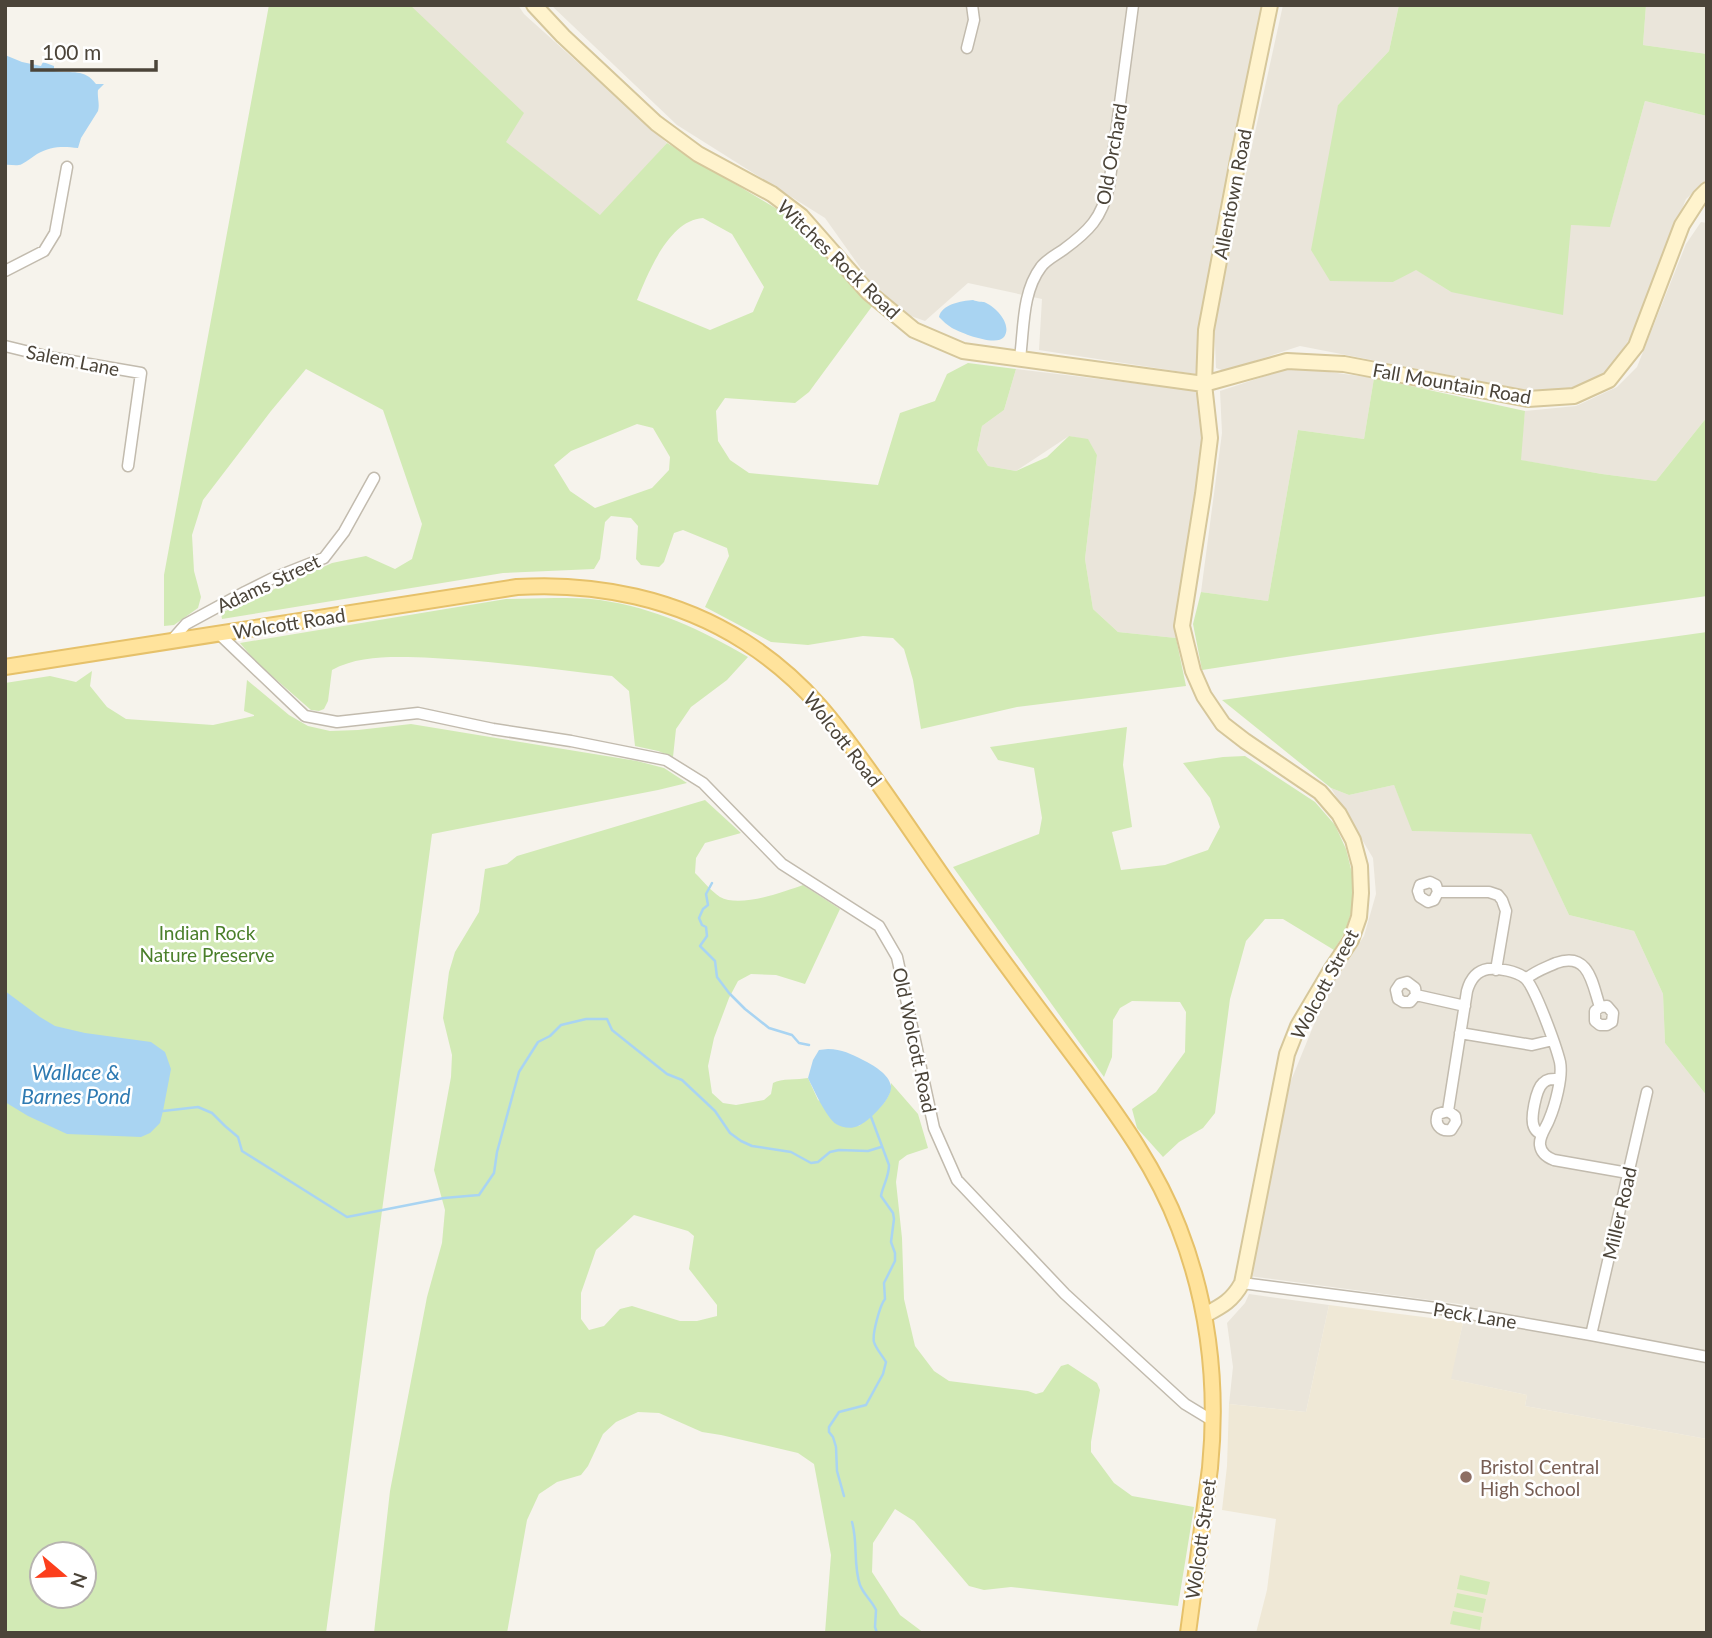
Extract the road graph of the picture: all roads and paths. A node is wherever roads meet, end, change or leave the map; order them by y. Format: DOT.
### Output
graph roads {
  1 [pos="534,5"];
  2 [pos="972,5"];
  3 [pos="1133,5"];
  4 [pos="1270,5"];
  5 [pos="967,48"];
  6 [pos="67,167"];
  7 [pos="1707,190"];
  8 [pos="5,271"];
  9 [pos="5,346"];
  10 [pos="1020,358"];
  11 [pos="1204,384"];
  12 [pos="128,466"];
  13 [pos="374,478"];
  14 [pos="219,634"];
  15 [pos="171,641"];
  16 [pos="5,667"];
  17 [pos="1438,892"];
  18 [pos="1496,970"];
  19 [pos="1526,979"];
  20 [pos="1416,995"];
  21 [pos="1465,1006"];
  22 [pos="1600,1007"];
  23 [pos="1460,1033"];
  24 [pos="1553,1040"];
  25 [pos="1559,1079"];
  26 [pos="1647,1092"];
  27 [pos="1448,1111"];
  28 [pos="1542,1135"];
  29 [pos="1629,1173"];
  30 [pos="1242,1283"];
  31 [pos="1205,1315"];
  32 [pos="1591,1335"];
  33 [pos="1707,1357"];
  34 [pos="1213,1421"];
  35 [pos="1188,1633"];
  1 -- 10 [label="main road, Witches Rock Road"];
  2 -- 5 [label="street"];
  3 -- 10 [label="street, Old Orchard"];
  4 -- 11 [label="main road, Allentown Road"];
  6 -- 8 [label="street"];
  7 -- 11 [label="main road, Fall Mountain Road"];
  9 -- 12 [label="street, Salem Lane"];
  10 -- 11 [label="main road, Witches Rock Road"];
  11 -- 30 [label="main road, Wolcott Street"];
  13 -- 15 [label="street, Adams Street"];
  14 -- 15 [label="main road, Wolcott Road"];
  14 -- 31 [label="main road, Wolcott Road"];
  14 -- 34 [label="street, Old Wolcott Road"];
  15 -- 16 [label="main road, Wolcott Road"];
  17 -- 18 [label="street"];
  18 -- 19 [label="street"];
  18 -- 21 [label="street"];
  19 -- 22 [label="street"];
  19 -- 24 [label="street"];
  20 -- 21 [label="street"];
  21 -- 23 [label="street"];
  23 -- 24 [label="street"];
  23 -- 27 [label="street"];
  24 -- 25 [label="street"];
  25 -- 28 [label="street"];
  25 -- 28 [label="street"];
  26 -- 29 [label="street, Miller Road"];
  28 -- 29 [label="street"];
  29 -- 32 [label="street, Miller Road"];
  30 -- 31 [label="main road"];
  30 -- 32 [label="street, Peck Lane"];
  31 -- 34 [label="main road, Wolcott Street"];
  32 -- 33 [label="street, Peck Lane"];
  34 -- 35 [label="main road, Wolcott Street"];
}
